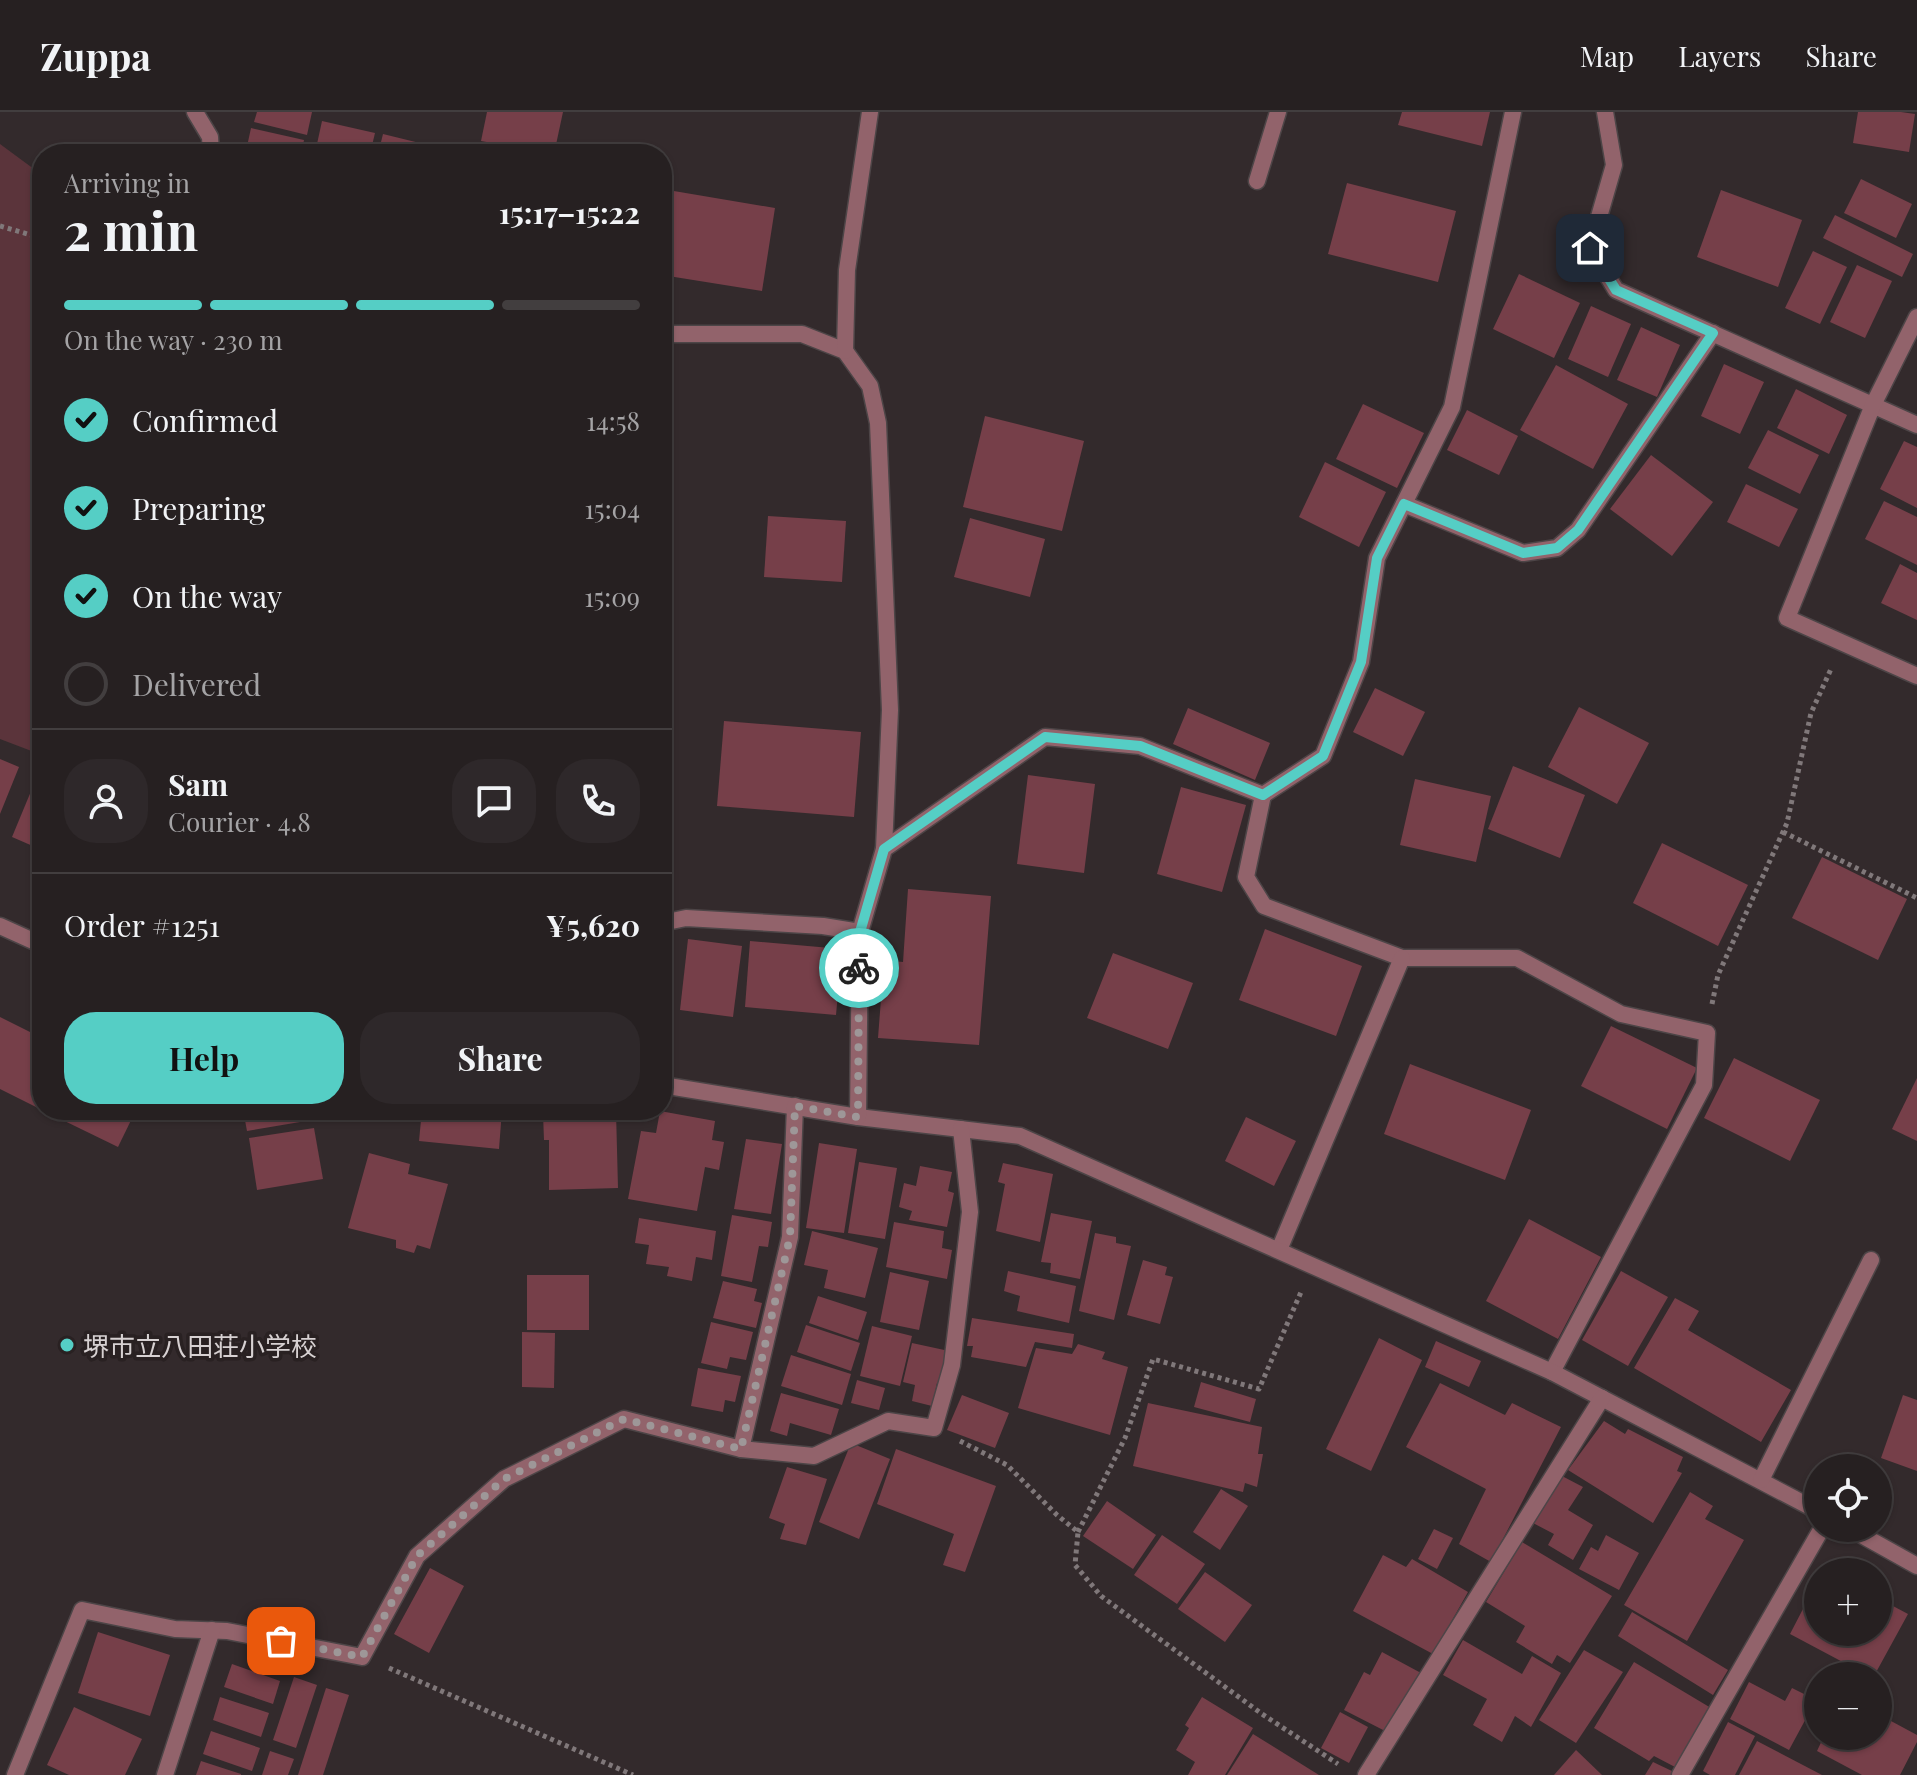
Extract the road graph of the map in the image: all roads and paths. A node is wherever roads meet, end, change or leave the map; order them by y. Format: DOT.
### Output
graph roads {
  1 [pos="195,112"];
  2 [pos="870,112"];
  3 [pos="1278,112"];
  4 [pos="1513,112"];
  5 [pos="1605,112"];
  6 [pos="210,144"];
  7 [pos="1257,181"];
  8 [pos="0,226"];
  9 [pos="32,236"];
  10 [pos="1917,317"];
  11 [pos="1713,333"];
  12 [pos="672,334"];
  13 [pos="845,351"];
  14 [pos="1873,405"];
  15 [pos="1917,425"];
  16 [pos="1404,504"];
  17 [pos="1844,642"];
  18 [pos="1917,676"];
  19 [pos="1263,795"];
  20 [pos="1783,832"];
  21 [pos="884,849"];
  22 [pos="1917,898"];
  23 [pos="672,921"];
  24 [pos="0,926"];
  25 [pos="860,932"];
  26 [pos="32,940"];
  27 [pos="1402,958"];
  28 [pos="1707,1033"];
  29 [pos="672,1087"];
  30 [pos="795,1106"];
  31 [pos="858,1117"];
  32 [pos="961,1129"];
  33 [pos="1279,1250"];
  34 [pos="1871,1260"];
  35 [pos="1313,1266"];
  36 [pos="1552,1372"];
  37 [pos="1602,1398"];
  38 [pos="934,1428"];
  39 [pos="741,1449"];
  40 [pos="1761,1480"];
  41 [pos="1804,1503"];
  42 [pos="1078,1532"];
  43 [pos="1814,1542"];
  44 [pos="1874,1542"];
  45 [pos="1917,1566"];
  46 [pos="212,1630"];
  47 [pos="362,1657"];
  48 [pos="1341,1766"];
  49 [pos="15,1775"];
  50 [pos="165,1775"];
  51 [pos="633,1775"];
  52 [pos="1366,1775"];
  53 [pos="1680,1775"];
  1 -- 6 [label="street"];
  2 -- 13 [label="street"];
  3 -- 7 [label="street"];
  4 -- 16 [label="street"];
  5 -- 11 [label="street"];
  8 -- 9 [label="path"];
  10 -- 14 [label="street"];
  11 -- 14 [label="street"];
  11 -- 16 [label="street"];
  12 -- 13 [label="street"];
  13 -- 21 [label="street"];
  14 -- 15 [label="street"];
  14 -- 17 [label="street"];
  16 -- 19 [label="street"];
  17 -- 18 [label="street"];
  17 -- 20 [label="path"];
  19 -- 21 [label="street"];
  19 -- 27 [label="street"];
  20 -- 22 [label="path"];
  20 -- 28 [label="path"];
  21 -- 25 [label="street"];
  23 -- 25 [label="street"];
  24 -- 26 [label="street"];
  25 -- 31 [label="street"];
  27 -- 28 [label="street"];
  27 -- 33 [label="street"];
  28 -- 36 [label="street"];
  29 -- 30 [label="street"];
  30 -- 31 [label="street"];
  30 -- 39 [label="street"];
  31 -- 32 [label="street"];
  32 -- 33 [label="street"];
  32 -- 38 [label="street"];
  33 -- 35 [label="street"];
  34 -- 40 [label="street"];
  35 -- 36 [label="street"];
  35 -- 42 [label="path"];
  36 -- 37 [label="street"];
  37 -- 40 [label="street"];
  37 -- 52 [label="street"];
  38 -- 39 [label="street"];
  38 -- 42 [label="path"];
  39 -- 47 [label="street"];
  40 -- 41 [label="street"];
  42 -- 48 [label="path"];
  43 -- 53 [label="street"];
  44 -- 45 [label="street"];
  46 -- 47 [label="street"];
  46 -- 49 [label="street"];
  46 -- 50 [label="street"];
  47 -- 51 [label="path"];
}
